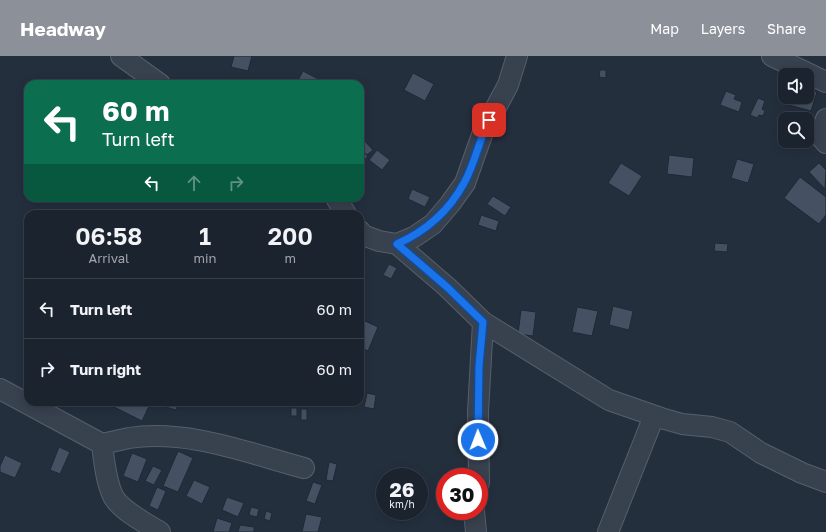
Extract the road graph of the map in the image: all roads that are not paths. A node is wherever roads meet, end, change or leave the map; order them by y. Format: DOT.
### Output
graph roads {
  1 [pos="121,56"];
  2 [pos="517,56"];
  3 [pos="772,56"];
  4 [pos="154,80"];
  5 [pos="826,82"];
  6 [pos="826,119"];
  7 [pos="826,143"];
  8 [pos="364,235"];
  9 [pos="397,244"];
  10 [pos="483,322"];
  11 [pos="0,389"];
  12 [pos="24,402"];
  13 [pos="32,406"];
  14 [pos="654,416"];
  15 [pos="102,444"];
  16 [pos="304,468"];
  17 [pos="479,468"];
  18 [pos="826,482"];
  19 [pos="475,520"];
  20 [pos="160,532"];
  21 [pos="476,532"];
  22 [pos="608,532"];
  1 -- 4 [label="street"];
  2 -- 9 [label="street"];
  3 -- 5 [label="street"];
  6 -- 7 [label="street"];
  8 -- 9 [label="street"];
  9 -- 10 [label="street"];
  10 -- 14 [label="street"];
  10 -- 17 [label="street"];
  11 -- 12 [label="street"];
  13 -- 15 [label="street"];
  14 -- 18 [label="street"];
  14 -- 22 [label="street"];
  15 -- 16 [label="street"];
  15 -- 20 [label="street"];
  19 -- 21 [label="street"];
}
